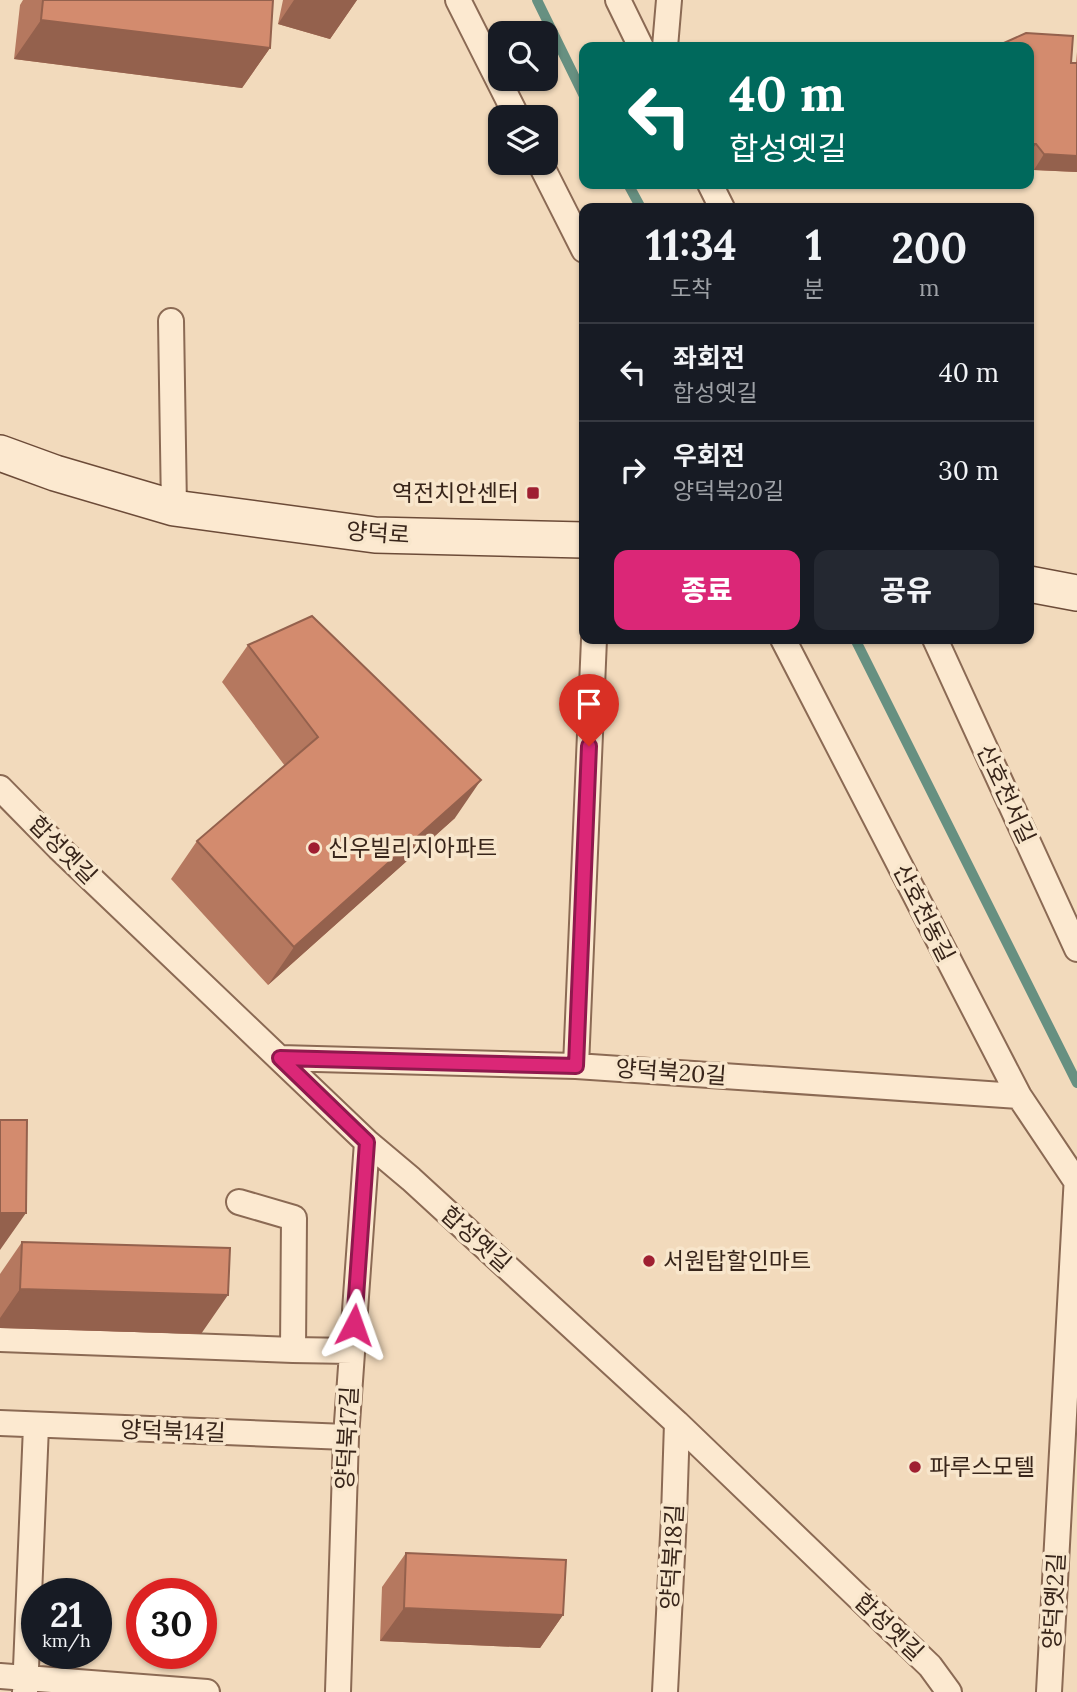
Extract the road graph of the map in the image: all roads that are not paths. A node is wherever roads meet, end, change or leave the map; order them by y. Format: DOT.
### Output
graph roads {
  1 [pos="458,0"];
  2 [pos="618,0"];
  3 [pos="669,0"];
  4 [pos="639,42"];
  5 [pos="665,42"];
  6 [pos="511,105"];
  7 [pos="546,175"];
  8 [pos="579,240"];
  9 [pos="171,321"];
  10 [pos="0,453"];
  11 [pos="174,508"];
  12 [pos="579,540"];
  13 [pos="1034,585"];
  14 [pos="1077,593"];
  15 [pos="594,644"];
  16 [pos="786,644"];
  17 [pos="937,644"];
  18 [pos="2,792"];
  19 [pos="1077,948"];
  20 [pos="280,1058"];
  21 [pos="576,1066"];
  22 [pos="1019,1096"];
  23 [pos="367,1142"];
  24 [pos="1077,1178"];
  25 [pos="239,1202"];
  26 [pos="0,1339"];
  27 [pos="293,1350"];
  28 [pos="352,1351"];
  29 [pos="0,1423"];
  30 [pos="677,1423"];
  31 [pos="36,1426"];
  32 [pos="346,1437"];
  33 [pos="0,1676"];
  34 [pos="25,1685"];
  35 [pos="207,1692"];
  36 [pos="338,1692"];
  37 [pos="665,1692"];
  38 [pos="950,1692"];
  39 [pos="1049,1692"];
  1 -- 6 [label="street"];
  2 -- 4 [label="street"];
  3 -- 5 [label="street"];
  7 -- 8 [label="street"];
  9 -- 11 [label="street"];
  10 -- 11 [label="main road, 양덕로"];
  11 -- 12 [label="main road, 양덕로"];
  13 -- 14 [label="main road"];
  15 -- 21 [label="street"];
  16 -- 22 [label="street, 산호천동길"];
  17 -- 19 [label="street, 산호천서길"];
  18 -- 20 [label="street, 합성옛길"];
  20 -- 21 [label="street, 양덕북20길"];
  20 -- 23 [label="street, 합성옛길"];
  21 -- 22 [label="street, 양덕북20길"];
  22 -- 24 [label="street, 산호천동길"];
  23 -- 28 [label="street, 양덕북17길"];
  23 -- 30 [label="street, 합성옛길"];
  24 -- 39 [label="street, 양덕옛2길"];
  25 -- 27 [label="street"];
  26 -- 27 [label="street"];
  27 -- 28 [label="street"];
  28 -- 32 [label="street, 양덕북17길"];
  29 -- 31 [label="street, 양덕북14길"];
  30 -- 37 [label="street, 양덕북18길"];
  30 -- 38 [label="street, 합성옛길"];
  31 -- 32 [label="street, 양덕북14길"];
  31 -- 34 [label="street"];
  32 -- 36 [label="street, 양덕북17길"];
  33 -- 34 [label="street"];
  34 -- 35 [label="street"];
}
